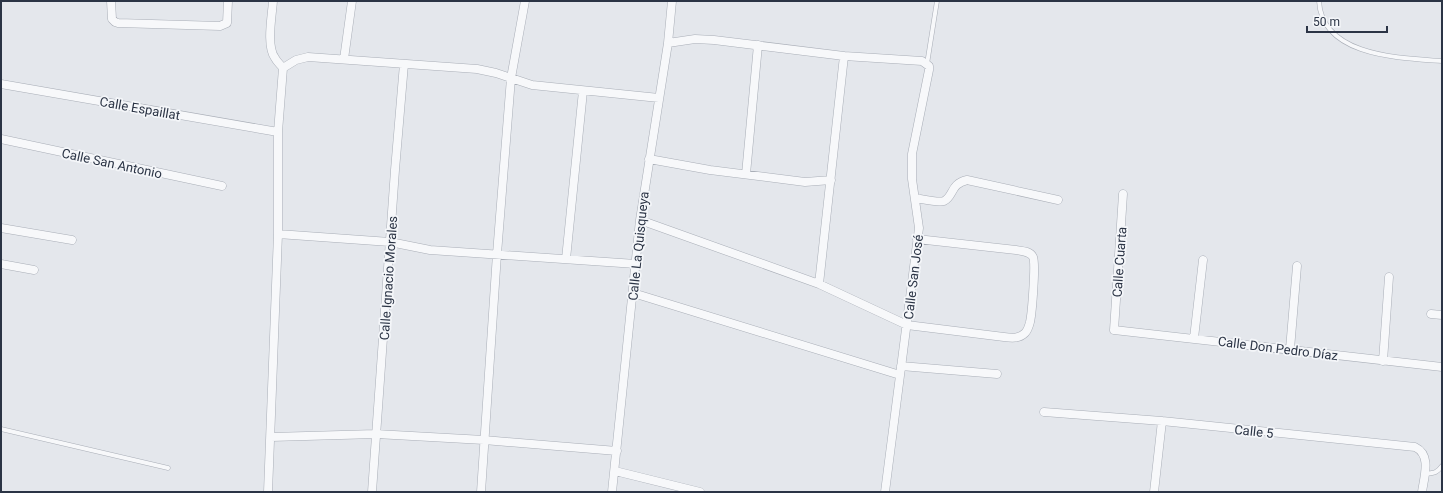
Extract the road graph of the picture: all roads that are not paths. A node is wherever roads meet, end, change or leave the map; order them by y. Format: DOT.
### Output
graph roads {
  1 [pos="111,1"];
  2 [pos="228,1"];
  3 [pos="273,1"];
  4 [pos="352,1"];
  5 [pos="525,1"];
  6 [pos="672,1"];
  7 [pos="937,1"];
  8 [pos="1319,1"];
  9 [pos="668,43"];
  10 [pos="758,45"];
  11 [pos="844,56"];
  12 [pos="344,59"];
  13 [pos="1442,61"];
  14 [pos="404,64"];
  15 [pos="927,64"];
  16 [pos="283,68"];
  17 [pos="511,78"];
  18 [pos="1,84"];
  19 [pos="583,91"];
  20 [pos="659,98"];
  21 [pos="278,132"];
  22 [pos="1,139"];
  23 [pos="649,159"];
  24 [pos="746,174"];
  25 [pos="831,180"];
  26 [pos="222,186"];
  27 [pos="1123,194"];
  28 [pos="915,198"];
  29 [pos="1058,200"];
  30 [pos="640,220"];
  31 [pos="1,228"];
  32 [pos="278,234"];
  33 [pos="917,239"];
  34 [pos="72,240"];
  35 [pos="390,242"];
  36 [pos="497,254"];
  37 [pos="566,259"];
  38 [pos="1203,260"];
  39 [pos="1,264"];
  40 [pos="636,264"];
  41 [pos="1297,266"];
  42 [pos="34,270"];
  43 [pos="1389,277"];
  44 [pos="819,284"];
  45 [pos="633,293"];
  46 [pos="1431,314"];
  47 [pos="1442,315"];
  48 [pos="907,326"];
  49 [pos="1114,330"];
  50 [pos="1194,338"];
  51 [pos="1290,349"];
  52 [pos="1383,361"];
  53 [pos="901,366"];
  54 [pos="1442,367"];
  55 [pos="997,374"];
  56 [pos="900,375"];
  57 [pos="1044,412"];
  58 [pos="1162,421"];
  59 [pos="1,430"];
  60 [pos="376,434"];
  61 [pos="271,437"];
  62 [pos="484,440"];
  63 [pos="617,451"];
  64 [pos="1442,466"];
  65 [pos="168,468"];
  66 [pos="615,471"];
  67 [pos="1424,474"];
  68 [pos="268,492"];
  69 [pos="372,492"];
  70 [pos="481,492"];
  71 [pos="612,492"];
  72 [pos="700,492"];
  73 [pos="884,492"];
  74 [pos="1154,492"];
  75 [pos="1422,492"];
  1 -- 2 [label="street"];
  3 -- 16 [label="street"];
  4 -- 12 [label="street"];
  5 -- 17 [label="street"];
  6 -- 9 [label="street, Calle La Quisqueya"];
  7 -- 15 [label="lane"];
  8 -- 13 [label="lane"];
  9 -- 10 [label="street"];
  9 -- 20 [label="street, Calle La Quisqueya"];
  10 -- 11 [label="street"];
  10 -- 24 [label="street"];
  11 -- 15 [label="street"];
  11 -- 25 [label="street"];
  12 -- 14 [label="street"];
  12 -- 16 [label="street"];
  14 -- 17 [label="street"];
  14 -- 35 [label="street, Calle Ignacio Morales"];
  15 -- 28 [label="street, Calle San José"];
  16 -- 21 [label="street"];
  17 -- 19 [label="street"];
  17 -- 36 [label="street"];
  18 -- 21 [label="street, Calle Espaillat"];
  19 -- 20 [label="street"];
  19 -- 37 [label="street"];
  20 -- 23 [label="street, Calle La Quisqueya"];
  21 -- 32 [label="street"];
  22 -- 26 [label="street, Calle San Antonio"];
  23 -- 24 [label="street"];
  23 -- 30 [label="street, Calle La Quisqueya"];
  24 -- 25 [label="street"];
  25 -- 44 [label="street"];
  27 -- 49 [label="street, Calle Cuarta"];
  28 -- 29 [label="street"];
  28 -- 33 [label="street, Calle San José"];
  30 -- 40 [label="street, Calle La Quisqueya"];
  30 -- 44 [label="street"];
  31 -- 34 [label="street"];
  32 -- 35 [label="street"];
  32 -- 61 [label="street"];
  33 -- 48 [label="street, Calle San José"];
  33 -- 48 [label="street"];
  35 -- 36 [label="street"];
  35 -- 60 [label="street, Calle Ignacio Morales"];
  36 -- 37 [label="street"];
  36 -- 62 [label="street"];
  37 -- 40 [label="street"];
  38 -- 50 [label="street"];
  39 -- 42 [label="street"];
  40 -- 45 [label="street, Calle La Quisqueya"];
  41 -- 51 [label="street"];
  43 -- 52 [label="street"];
  44 -- 48 [label="street"];
  45 -- 56 [label="street"];
  45 -- 63 [label="street, Calle La Quisqueya"];
  46 -- 47 [label="street"];
  48 -- 53 [label="street, Calle San José"];
  49 -- 50 [label="street, Calle Don Pedro Díaz"];
  50 -- 51 [label="street, Calle Don Pedro Díaz"];
  51 -- 52 [label="street, Calle Don Pedro Díaz"];
  52 -- 54 [label="street, Calle Don Pedro Díaz"];
  53 -- 55 [label="street"];
  53 -- 56 [label="street, Calle San José"];
  56 -- 73 [label="street, Calle San José"];
  57 -- 58 [label="street, Calle 5"];
  58 -- 67 [label="street, Calle 5"];
  58 -- 74 [label="street"];
  59 -- 65 [label="lane"];
  60 -- 61 [label="street"];
  60 -- 62 [label="street"];
  60 -- 69 [label="street, Calle Ignacio Morales"];
  61 -- 68 [label="street"];
  62 -- 63 [label="street"];
  62 -- 70 [label="street"];
  63 -- 66 [label="street, Calle La Quisqueya"];
  64 -- 67 [label="lane"];
  66 -- 71 [label="street, Calle La Quisqueya"];
  66 -- 72 [label="street"];
  67 -- 75 [label="street, Calle 5"];
}
